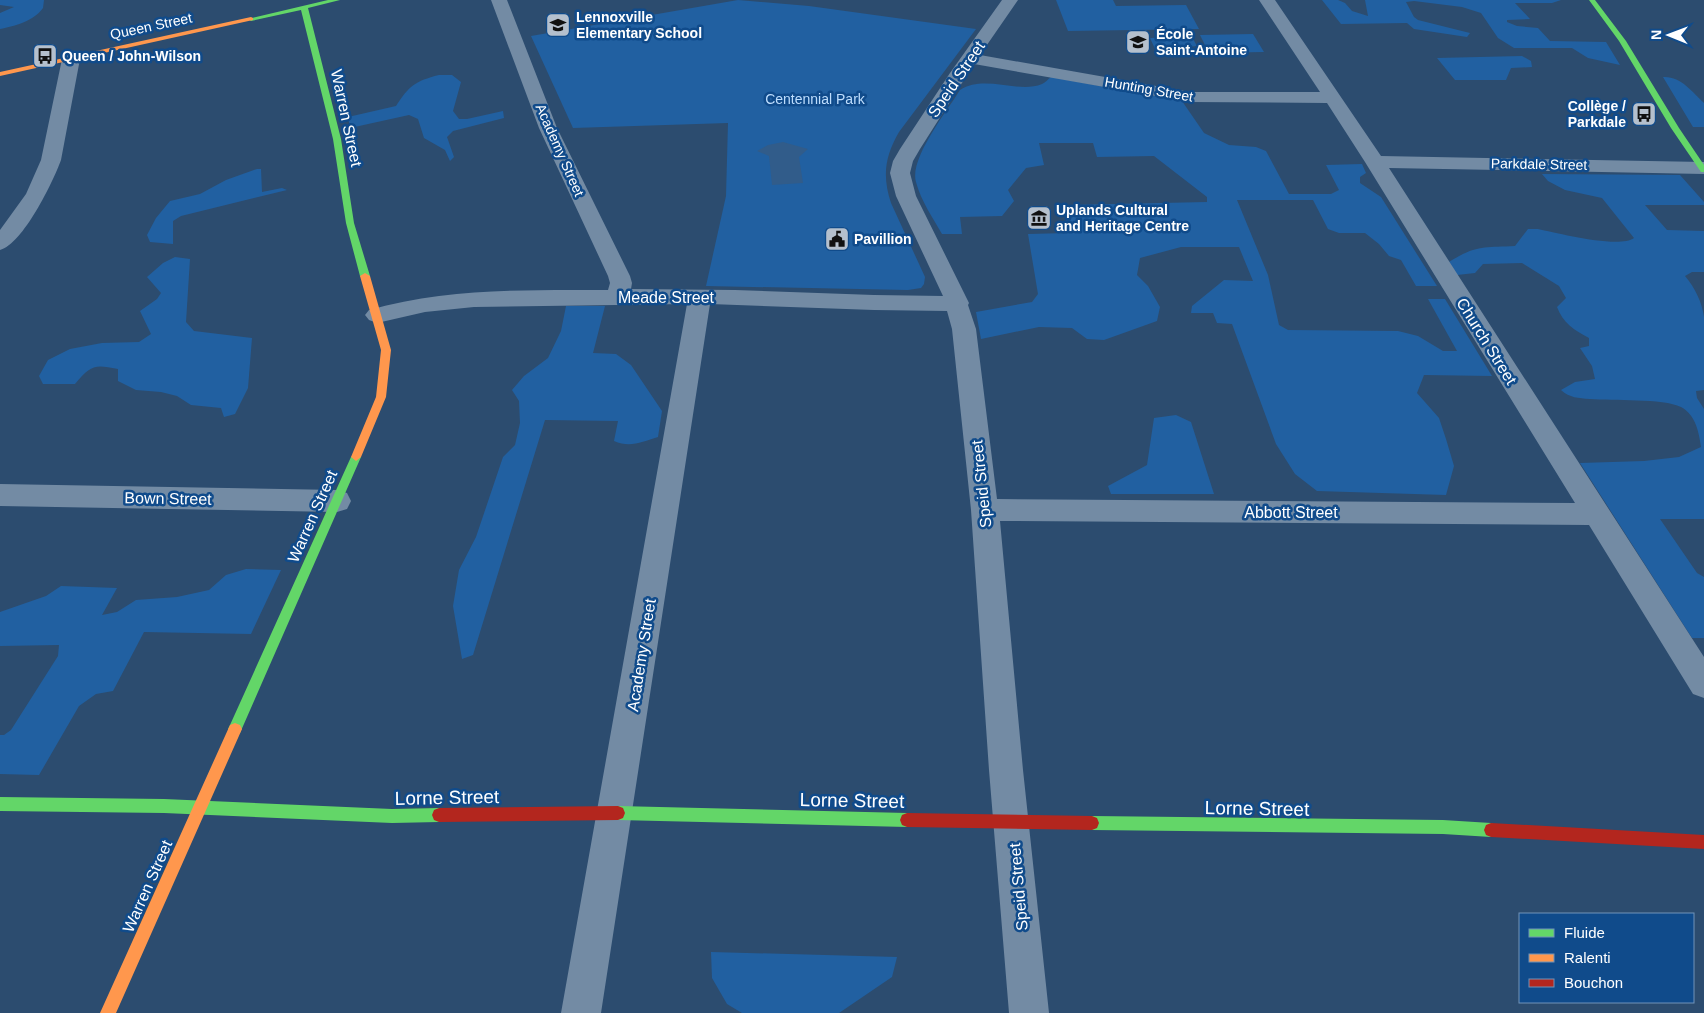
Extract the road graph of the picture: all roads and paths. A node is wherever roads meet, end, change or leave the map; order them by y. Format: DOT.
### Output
graph roads {
  1 [pos="337,0"];
  2 [pos="499,0"];
  3 [pos="1010,0"];
  4 [pos="1267,0"];
  5 [pos="1592,0"];
  6 [pos="304,8"];
  7 [pos="970,58"];
  8 [pos="71,59"];
  9 [pos="0,74"];
  10 [pos="1331,98"];
  11 [pos="1375,162"];
  12 [pos="1703,169"];
  13 [pos="0,243"];
  14 [pos="618,297"];
  15 [pos="700,297"];
  16 [pos="958,303"];
  17 [pos="377,315"];
  18 [pos="0,495"];
  19 [pos="337,501"];
  20 [pos="985,510"];
  21 [pos="1596,514"];
  22 [pos="1704,684"];
  23 [pos="0,804"];
  24 [pos="199,808"];
  25 [pos="615,813"];
  26 [pos="1011,822"];
  27 [pos="1704,842"];
  28 [pos="108,1013"];
  29 [pos="581,1013"];
  30 [pos="1029,1013"];
  1 -- 6 [label="street, Queen Street"];
  2 -- 14 [label="street, Academy Street"];
  3 -- 7 [label="street, Speid Street"];
  4 -- 10 [label="street, Church Street"];
  5 -- 12 [label="street"];
  6 -- 8 [label="street, Queen Street"];
  6 -- 17 [label="street, Warren Street"];
  7 -- 10 [label="street, Hunting Street"];
  7 -- 16 [label="street, Speid Street"];
  8 -- 9 [label="street, Queen Street"];
  8 -- 13 [label="street"];
  10 -- 11 [label="street, Church Street"];
  11 -- 12 [label="street, Parkdale Street"];
  11 -- 21 [label="street, Church Street"];
  14 -- 15 [label="street, Meade Street"];
  14 -- 17 [label="street, Meade Street"];
  15 -- 16 [label="street, Meade Street"];
  15 -- 25 [label="street, Academy Street"];
  16 -- 20 [label="street, Speid Street"];
  17 -- 19 [label="street, Warren Street"];
  18 -- 19 [label="street, Bown Street"];
  19 -- 24 [label="street, Warren Street"];
  20 -- 21 [label="street, Abbott Street"];
  20 -- 26 [label="street, Speid Street"];
  21 -- 22 [label="street, Church Street"];
  23 -- 24 [label="street, Lorne Street"];
  24 -- 25 [label="street, Lorne Street"];
  24 -- 28 [label="street, Warren Street"];
  25 -- 26 [label="street, Lorne Street"];
  25 -- 29 [label="street, Academy Street"];
  26 -- 27 [label="street, Lorne Street"];
  26 -- 30 [label="street, Speid Street"];
}
